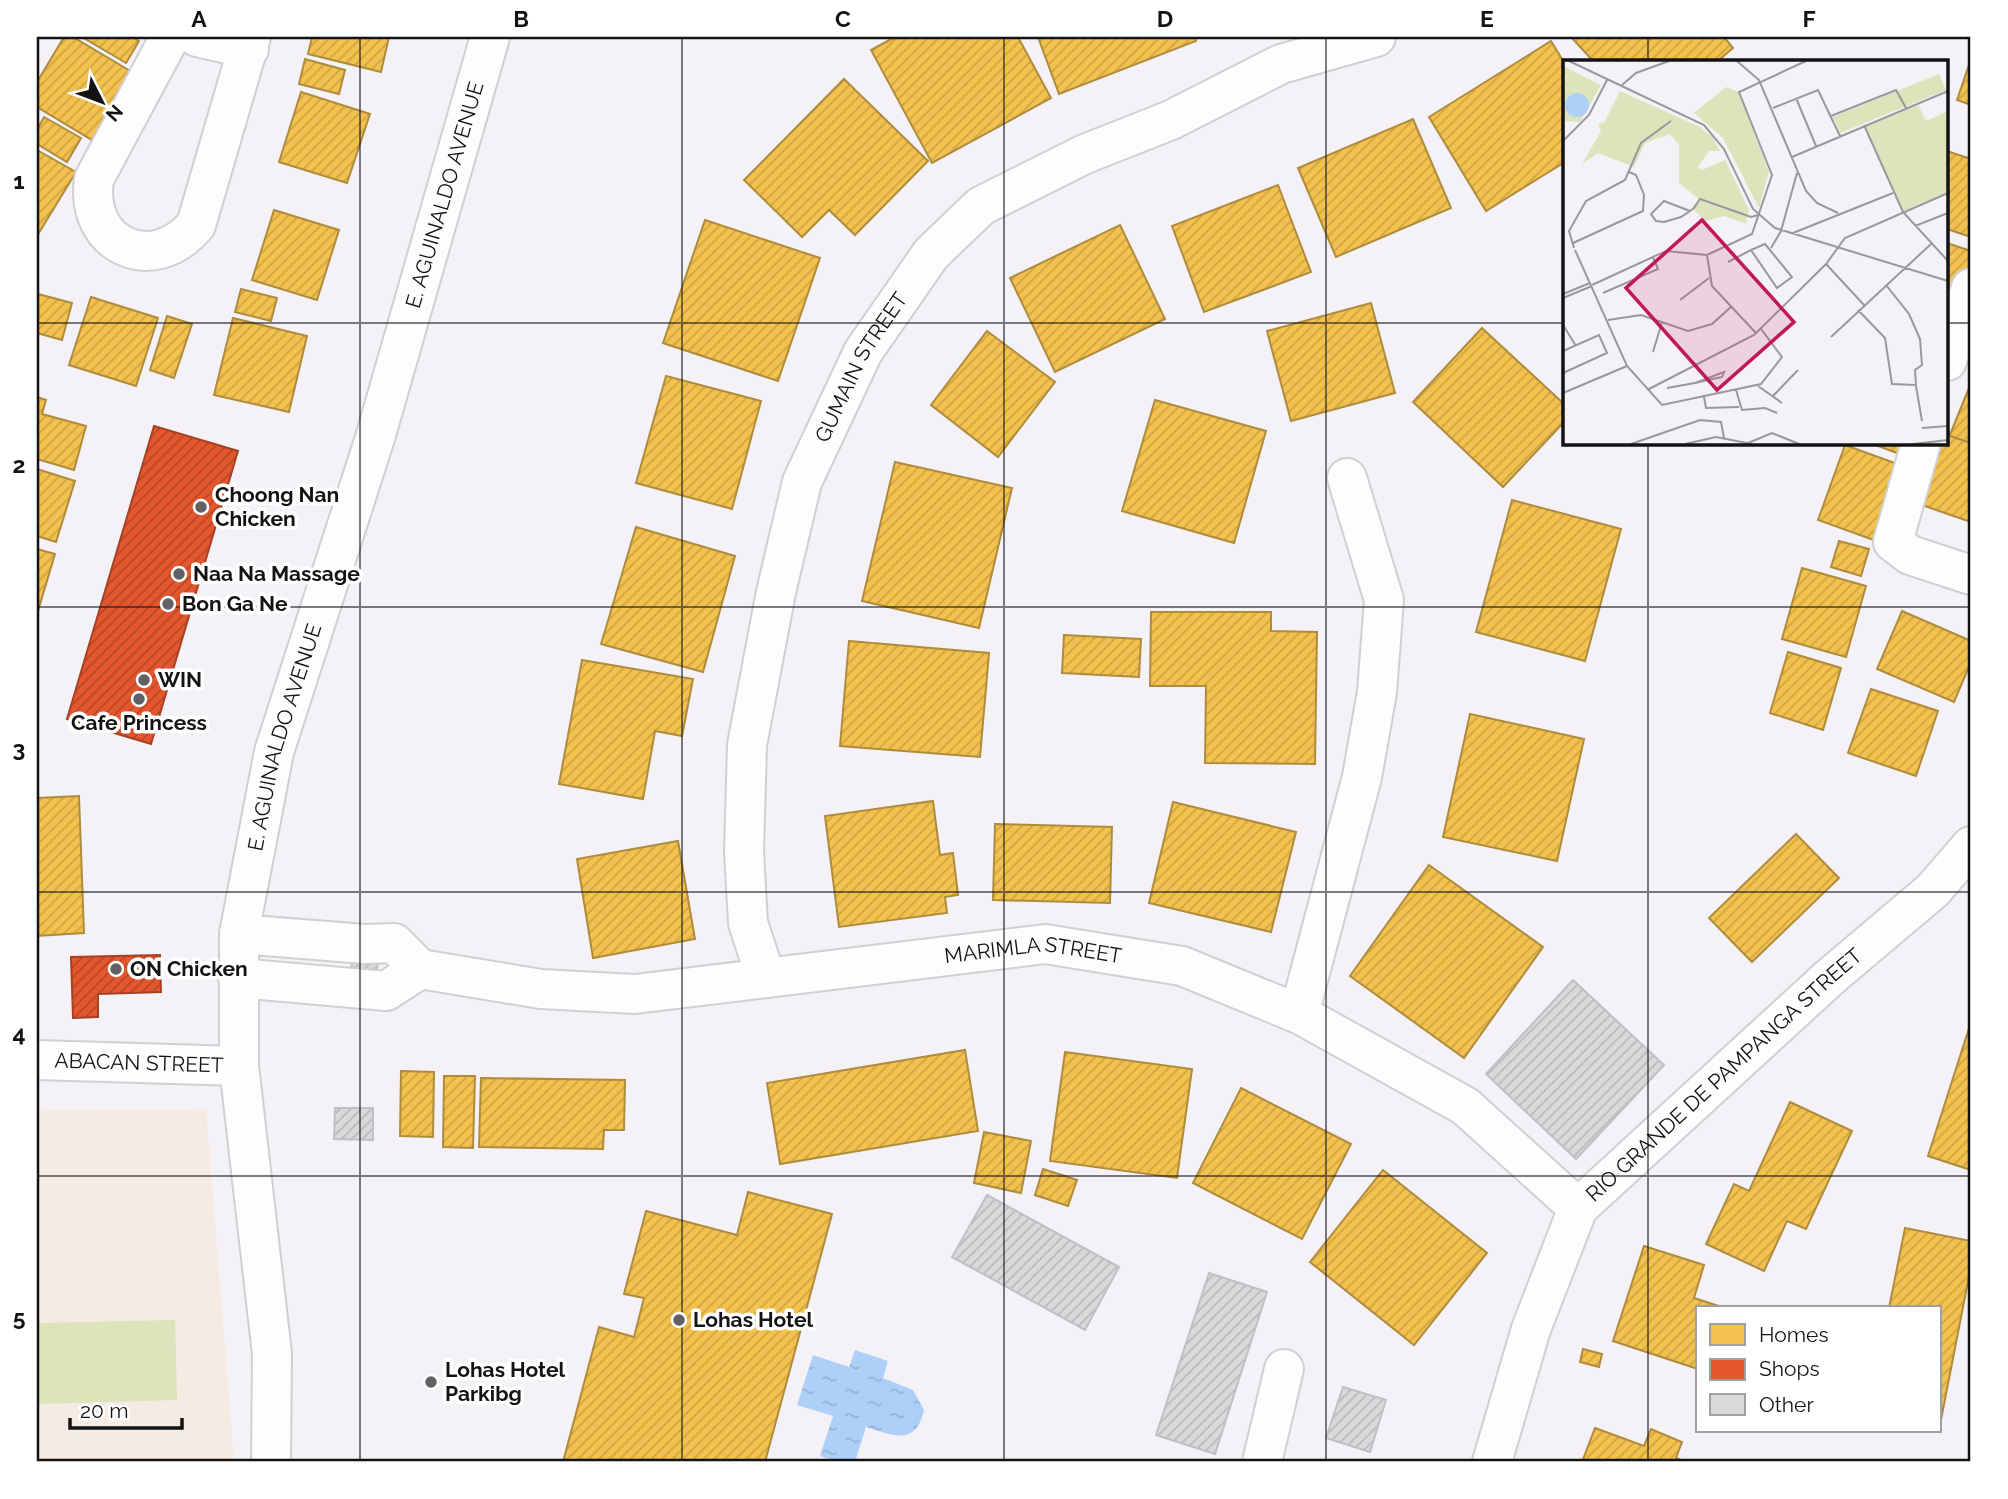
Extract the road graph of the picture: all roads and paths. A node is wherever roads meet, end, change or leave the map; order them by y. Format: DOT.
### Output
graph roads {
  1 [pos="170,37"];
  2 [pos="197,37"];
  3 [pos="490,37"];
  4 [pos="1376,37"];
  5 [pos="250,43"];
  6 [pos="1276,50"];
  7 [pos="1968,309"];
  8 [pos="1948,359"];
  9 [pos="1921,444"];
  10 [pos="1347,478"];
  11 [pos="1971,575"];
  12 [pos="1971,846"];
  13 [pos="239,934"];
  14 [pos="420,968"];
  15 [pos="238,978"];
  16 [pos="766,978"];
  17 [pos="1299,1013"];
  18 [pos="37,1060"];
  19 [pos="239,1066"];
  20 [pos="1578,1208"];
  21 [pos="1284,1368"];
  22 [pos="271,1462"];
  23 [pos="1262,1462"];
  24 [pos="1492,1462"];
  1 -- 5 [label="street"];
  2 -- 5 [label="street"];
  3 -- 13 [label="street, E. AGUINALDO AVENUE"];
  4 -- 6 [label="street, GUMAIN STREET"];
  6 -- 16 [label="street, GUMAIN STREET"];
  7 -- 8 [label="street"];
  9 -- 11 [label="street"];
  10 -- 17 [label="street"];
  12 -- 20 [label="street, RIO GRANDE DE PAMPANGA STREET"];
  13 -- 14 [label="street"];
  13 -- 15 [label="street, E. AGUINALDO AVENUE"];
  14 -- 15 [label="street"];
  14 -- 16 [label="street, MARIMLA STREET"];
  15 -- 19 [label="street, E. AGUINALDO AVENUE"];
  16 -- 17 [label="street, MARIMLA STREET"];
  17 -- 20 [label="street, MARIMLA STREET"];
  18 -- 19 [label="street, ABACAN STREET"];
  19 -- 22 [label="street, E. AGUINALDO AVENUE"];
  20 -- 24 [label="street, RIO GRANDE DE PAMPANGA STREET"];
  21 -- 23 [label="street"];
}
